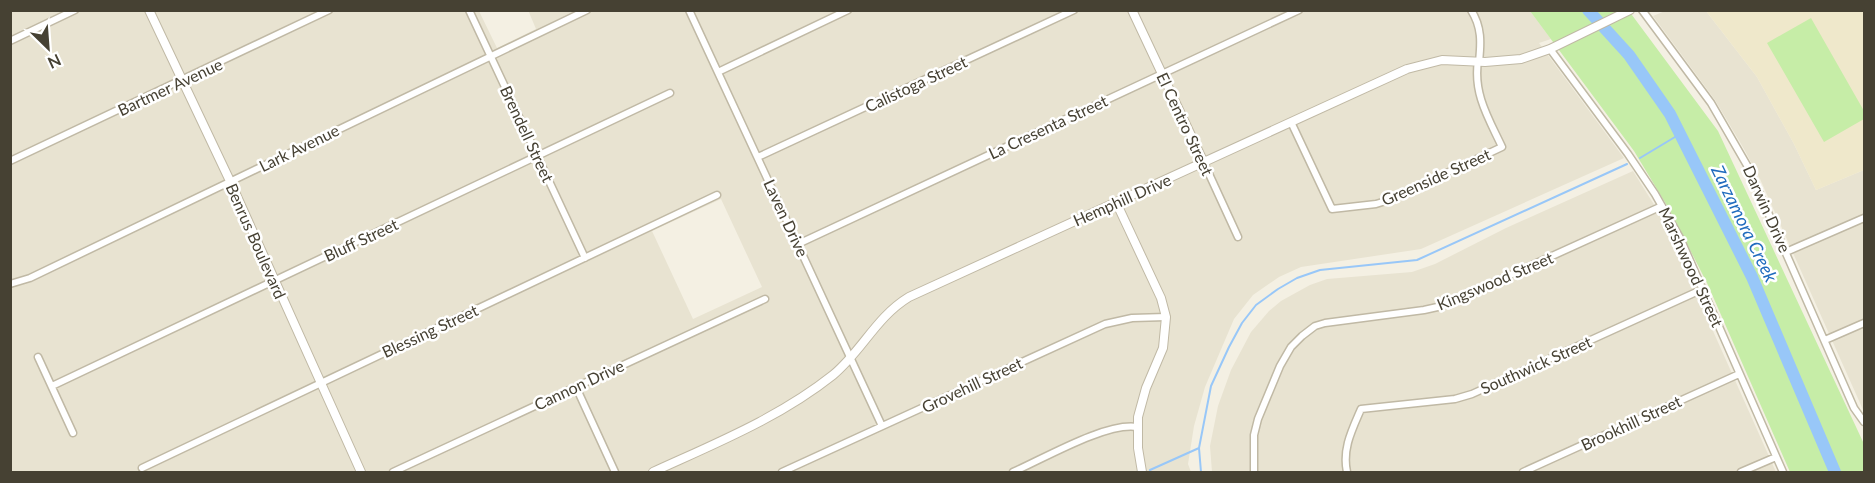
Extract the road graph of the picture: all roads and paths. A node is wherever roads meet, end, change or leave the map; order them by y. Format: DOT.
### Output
graph roads {
  1 [pos="75,10"];
  2 [pos="149,10"];
  3 [pos="329,10"];
  4 [pos="469,10"];
  5 [pos="586,10"];
  6 [pos="689,10"];
  7 [pos="848,10"];
  8 [pos="1074,10"];
  9 [pos="1132,10"];
  10 [pos="1299,10"];
  11 [pos="1471,10"];
  12 [pos="1642,10"];
  13 [pos="1628,11"];
  14 [pos="10,41"];
  15 [pos="1550,49"];
  16 [pos="490,56"];
  17 [pos="1479,61"];
  18 [pos="718,72"];
  19 [pos="1162,74"];
  20 [pos="183,81"];
  21 [pos="670,93"];
  22 [pos="1291,122"];
  23 [pos="537,156"];
  24 [pos="758,157"];
  25 [pos="10,161"];
  26 [pos="1204,163"];
  27 [pos="230,181"];
  28 [pos="717,195"];
  29 [pos="1116,202"];
  30 [pos="1662,206"];
  31 [pos="1864,218"];
  32 [pos="1238,237"];
  33 [pos="798,244"];
  34 [pos="1786,252"];
  35 [pos="585,258"];
  36 [pos="275,281"];
  37 [pos="10,284"];
  38 [pos="1702,289"];
  39 [pos="765,299"];
  40 [pos="1166,317"];
  41 [pos="1864,323"];
  42 [pos="1826,340"];
  43 [pos="39,357"];
  44 [pos="851,357"];
  45 [pos="1739,374"];
  46 [pos="320,384"];
  47 [pos="52,386"];
  48 [pos="576,387"];
  49 [pos="1864,422"];
  50 [pos="882,426"];
  51 [pos="1137,427"];
  52 [pos="73,433"];
  53 [pos="1776,457"];
  54 [pos="142,468"];
  55 [pos="361,472"];
  56 [pos="393,472"];
  57 [pos="615,472"];
  58 [pos="652,472"];
  59 [pos="782,472"];
  60 [pos="1013,472"];
  61 [pos="1142,472"];
  62 [pos="1254,472"];
  63 [pos="1347,472"];
  64 [pos="1523,472"];
  65 [pos="1741,472"];
  66 [pos="1782,472"];
  1 -- 14 [label="street"];
  2 -- 20 [label="street, Benrus Boulevard"];
  3 -- 20 [label="street, Bartmer Avenue"];
  4 -- 16 [label="street, Brendell Street"];
  5 -- 16 [label="street, Lark Avenue"];
  6 -- 18 [label="street, Laven Drive"];
  7 -- 18 [label="street"];
  8 -- 24 [label="street, Calistoga Street"];
  9 -- 19 [label="street, El Centro Street"];
  10 -- 19 [label="street, La Cresenta Street"];
  11 -- 17 [label="street"];
  12 -- 34 [label="street, Darwin Drive"];
  13 -- 15 [label="street, Hemphill Drive"];
  15 -- 17 [label="street, Hemphill Drive"];
  15 -- 30 [label="street, Marshwood Street"];
  16 -- 23 [label="street, Brendell Street"];
  16 -- 27 [label="street, Lark Avenue"];
  17 -- 22 [label="street, Hemphill Drive"];
  17 -- 22 [label="street, Greenside Street"];
  18 -- 24 [label="street, Laven Drive"];
  19 -- 26 [label="street, El Centro Street"];
  19 -- 33 [label="street, La Cresenta Street"];
  20 -- 25 [label="street, Bartmer Avenue"];
  20 -- 27 [label="street, Benrus Boulevard"];
  21 -- 23 [label="street, Bluff Street"];
  22 -- 26 [label="street, Hemphill Drive"];
  23 -- 35 [label="street, Brendell Street"];
  23 -- 36 [label="street, Bluff Street"];
  24 -- 33 [label="street, Laven Drive"];
  26 -- 29 [label="street, Hemphill Drive"];
  26 -- 32 [label="street, El Centro Street"];
  27 -- 36 [label="street, Benrus Boulevard"];
  27 -- 37 [label="street, Lark Avenue"];
  28 -- 35 [label="street, Blessing Street"];
  29 -- 40 [label="street"];
  29 -- 44 [label="street, Hemphill Drive"];
  30 -- 38 [label="street, Marshwood Street"];
  30 -- 62 [label="street, Kingswood Street"];
  31 -- 34 [label="street"];
  33 -- 44 [label="street, Laven Drive"];
  34 -- 42 [label="street, Darwin Drive"];
  35 -- 46 [label="street, Blessing Street"];
  36 -- 46 [label="street, Benrus Boulevard"];
  36 -- 47 [label="street, Bluff Street"];
  38 -- 45 [label="street, Marshwood Street"];
  38 -- 63 [label="street, Southwick Street"];
  39 -- 48 [label="street, Cannon Drive"];
  40 -- 50 [label="street, Grovehill Street"];
  40 -- 51 [label="street"];
  41 -- 42 [label="street"];
  42 -- 49 [label="street, Darwin Drive"];
  43 -- 47 [label="street"];
  44 -- 50 [label="street, Laven Drive"];
  44 -- 58 [label="street, Hemphill Drive"];
  45 -- 53 [label="street, Marshwood Street"];
  45 -- 64 [label="street, Brookhill Street"];
  46 -- 54 [label="street, Blessing Street"];
  46 -- 55 [label="street, Benrus Boulevard"];
  47 -- 52 [label="street"];
  48 -- 56 [label="street, Cannon Drive"];
  48 -- 57 [label="street"];
  50 -- 59 [label="street, Grovehill Street"];
  51 -- 60 [label="street"];
  51 -- 61 [label="street"];
  53 -- 65 [label="street"];
  53 -- 66 [label="street, Marshwood Street"];
}
